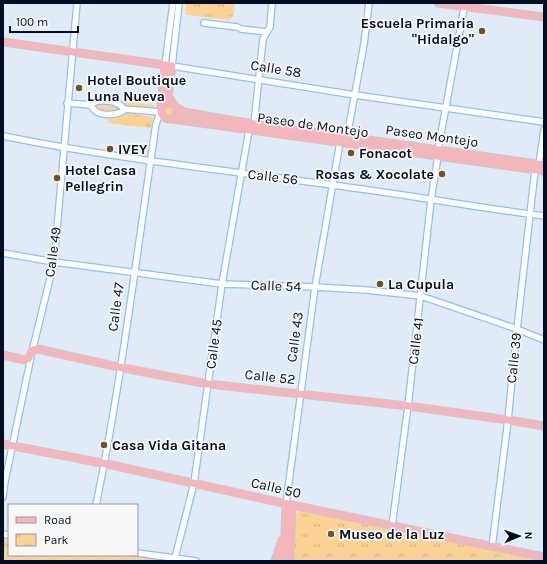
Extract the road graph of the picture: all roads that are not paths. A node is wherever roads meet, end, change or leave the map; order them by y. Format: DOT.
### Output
graph roads {
  1 [pos="77,3"];
  2 [pos="172,3"];
  3 [pos="179,3"];
  4 [pos="272,3"];
  5 [pos="369,3"];
  6 [pos="438,3"];
  7 [pos="465,5"];
  8 [pos="544,17"];
  9 [pos="204,23"];
  10 [pos="267,32"];
  11 [pos="3,42"];
  12 [pos="170,50"];
  13 [pos="73,52"];
  14 [pos="168,65"];
  15 [pos="259,80"];
  16 [pos="355,96"];
  17 [pos="67,103"];
  18 [pos="90,105"];
  19 [pos="174,105"];
  20 [pos="446,108"];
  21 [pos="124,109"];
  22 [pos="160,110"];
  23 [pos="172,119"];
  24 [pos="544,122"];
  25 [pos="254,124"];
  26 [pos="249,130"];
  27 [pos="544,130"];
  28 [pos="3,136"];
  29 [pos="347,137"];
  30 [pos="340,142"];
  31 [pos="63,148"];
  32 [pos="438,153"];
  33 [pos="150,160"];
  34 [pos="539,166"];
  35 [pos="544,171"];
  36 [pos="242,174"];
  37 [pos="333,185"];
  38 [pos="431,200"];
  39 [pos="531,214"];
  40 [pos="544,216"];
  41 [pos="3,253"];
  42 [pos="54,262"];
  43 [pos="134,273"];
  44 [pos="222,284"];
  45 [pos="315,287"];
  46 [pos="421,296"];
  47 [pos="517,328"];
  48 [pos="544,340"];
  49 [pos="32,352"];
  50 [pos="3,355"];
  51 [pos="121,367"];
  52 [pos="208,384"];
  53 [pos="301,394"];
  54 [pos="408,406"];
  55 [pos="508,420"];
  56 [pos="544,426"];
  57 [pos="3,444"];
  58 [pos="12,446"];
  59 [pos="104,464"];
  60 [pos="194,483"];
  61 [pos="3,497"];
  62 [pos="96,504"];
  63 [pos="289,504"];
  64 [pos="392,526"];
  65 [pos="285,530"];
  66 [pos="492,547"];
  67 [pos="138,553"];
  68 [pos="544,557"];
  69 [pos="175,558"];
  70 [pos="196,561"];
  71 [pos="275,561"];
  72 [pos="284,561"];
  73 [pos="290,561"];
  1 -- 13 [label="street, Calle 49"];
  2 -- 12 [label="street, Calle 47"];
  3 -- 12 [label="street, Calle 47"];
  4 -- 10 [label="street"];
  5 -- 16 [label="street"];
  6 -- 7 [label="main road"];
  7 -- 8 [label="main road"];
  7 -- 20 [label="street, Calle 41"];
  9 -- 10 [label="street"];
  10 -- 15 [label="street"];
  11 -- 13 [label="main road, Calle 58"];
  12 -- 14 [label="street, Calle 47"];
  13 -- 14 [label="main road, Calle 58"];
  13 -- 17 [label="street, Calle 49"];
  14 -- 15 [label="street, Calle 58"];
  14 -- 19 [label="main road, Calle 47"];
  14 -- 22 [label="main road, Calle 47"];
  15 -- 16 [label="street, Calle 58"];
  15 -- 25 [label="street"];
  16 -- 20 [label="street, Calle 58"];
  16 -- 29 [label="street"];
  17 -- 18 [label="street"];
  17 -- 31 [label="street, Calle 49"];
  18 -- 21 [label="street"];
  18 -- 21 [label="street"];
  19 -- 22 [label="main road"];
  19 -- 23 [label="main road"];
  19 -- 25 [label="main road, Paseo Montejo"];
  20 -- 24 [label="street, Calle 58"];
  20 -- 32 [label="street, Calle 41"];
  21 -- 22 [label="street"];
  22 -- 23 [label="main road"];
  22 -- 33 [label="street, Calle 47"];
  23 -- 26 [label="main road, Paseo de Montejo"];
  25 -- 29 [label="main road, Paseo Montejo"];
  26 -- 30 [label="main road, Paseo de Montejo"];
  26 -- 36 [label="street, Calle 45"];
  27 -- 34 [label="street, Calle 39"];
  28 -- 31 [label="street, Calle 56"];
  29 -- 32 [label="main road, Paseo Montejo"];
  30 -- 32 [label="main road, Paseo de Montejo"];
  30 -- 37 [label="street, Calle 43"];
  31 -- 33 [label="street, Calle 56"];
  31 -- 42 [label="street, Calle 49"];
  32 -- 34 [label="main road, Paseo Montejo"];
  32 -- 38 [label="street, Calle 41"];
  33 -- 36 [label="street, Calle 56"];
  33 -- 43 [label="street, Calle 47"];
  34 -- 35 [label="main road"];
  34 -- 39 [label="street, Calle 39"];
  36 -- 37 [label="street, Calle 56"];
  36 -- 44 [label="street, Calle 45"];
  37 -- 38 [label="street, Calle 56"];
  37 -- 45 [label="street, Calle 43"];
  38 -- 39 [label="street, Calle 56"];
  38 -- 46 [label="street, Calle 41"];
  39 -- 40 [label="street, Calle 56"];
  39 -- 47 [label="street, Calle 39"];
  41 -- 42 [label="street, Calle 54"];
  42 -- 43 [label="street, Calle 54"];
  42 -- 49 [label="street, Calle 49"];
  43 -- 44 [label="street, Calle 54"];
  43 -- 51 [label="street, Calle 47"];
  44 -- 45 [label="street, Calle 54"];
  44 -- 52 [label="street, Calle 45"];
  45 -- 46 [label="street, Calle 54"];
  45 -- 53 [label="street, Calle 43"];
  46 -- 47 [label="street, Calle 54"];
  46 -- 54 [label="street, Calle 41"];
  47 -- 48 [label="street, Calle 54"];
  47 -- 55 [label="street, Calle 39"];
  49 -- 50 [label="main road, Calle 52"];
  49 -- 51 [label="main road, Calle 52"];
  49 -- 58 [label="street, Calle 49"];
  51 -- 52 [label="main road, Calle 52"];
  51 -- 59 [label="street, Calle 47"];
  52 -- 53 [label="main road, Calle 52"];
  52 -- 60 [label="street, Calle 45"];
  53 -- 54 [label="main road, Calle 52"];
  53 -- 63 [label="street, Calle 43"];
  54 -- 55 [label="main road, Calle 52"];
  54 -- 64 [label="street, Calle 41"];
  55 -- 56 [label="main road, Calle 52"];
  55 -- 66 [label="street, Calle 39"];
  57 -- 58 [label="main road, Calle 50"];
  58 -- 59 [label="main road, Calle 50"];
  58 -- 61 [label="street, Calle 49"];
  59 -- 60 [label="main road, Calle 50"];
  59 -- 62 [label="street, Calle 47"];
  60 -- 63 [label="main road, Calle 50"];
  60 -- 69 [label="street, Calle 45"];
  63 -- 64 [label="main road, Calle 50"];
  63 -- 65 [label="main road, Calle 43"];
  63 -- 73 [label="main road, Calle 43"];
  64 -- 66 [label="main road, Calle 50"];
  65 -- 71 [label="main road"];
  65 -- 72 [label="main road, Calle 43"];
  66 -- 68 [label="main road, Calle 50"];
  67 -- 69 [label="street"];
  69 -- 70 [label="street"];
}
